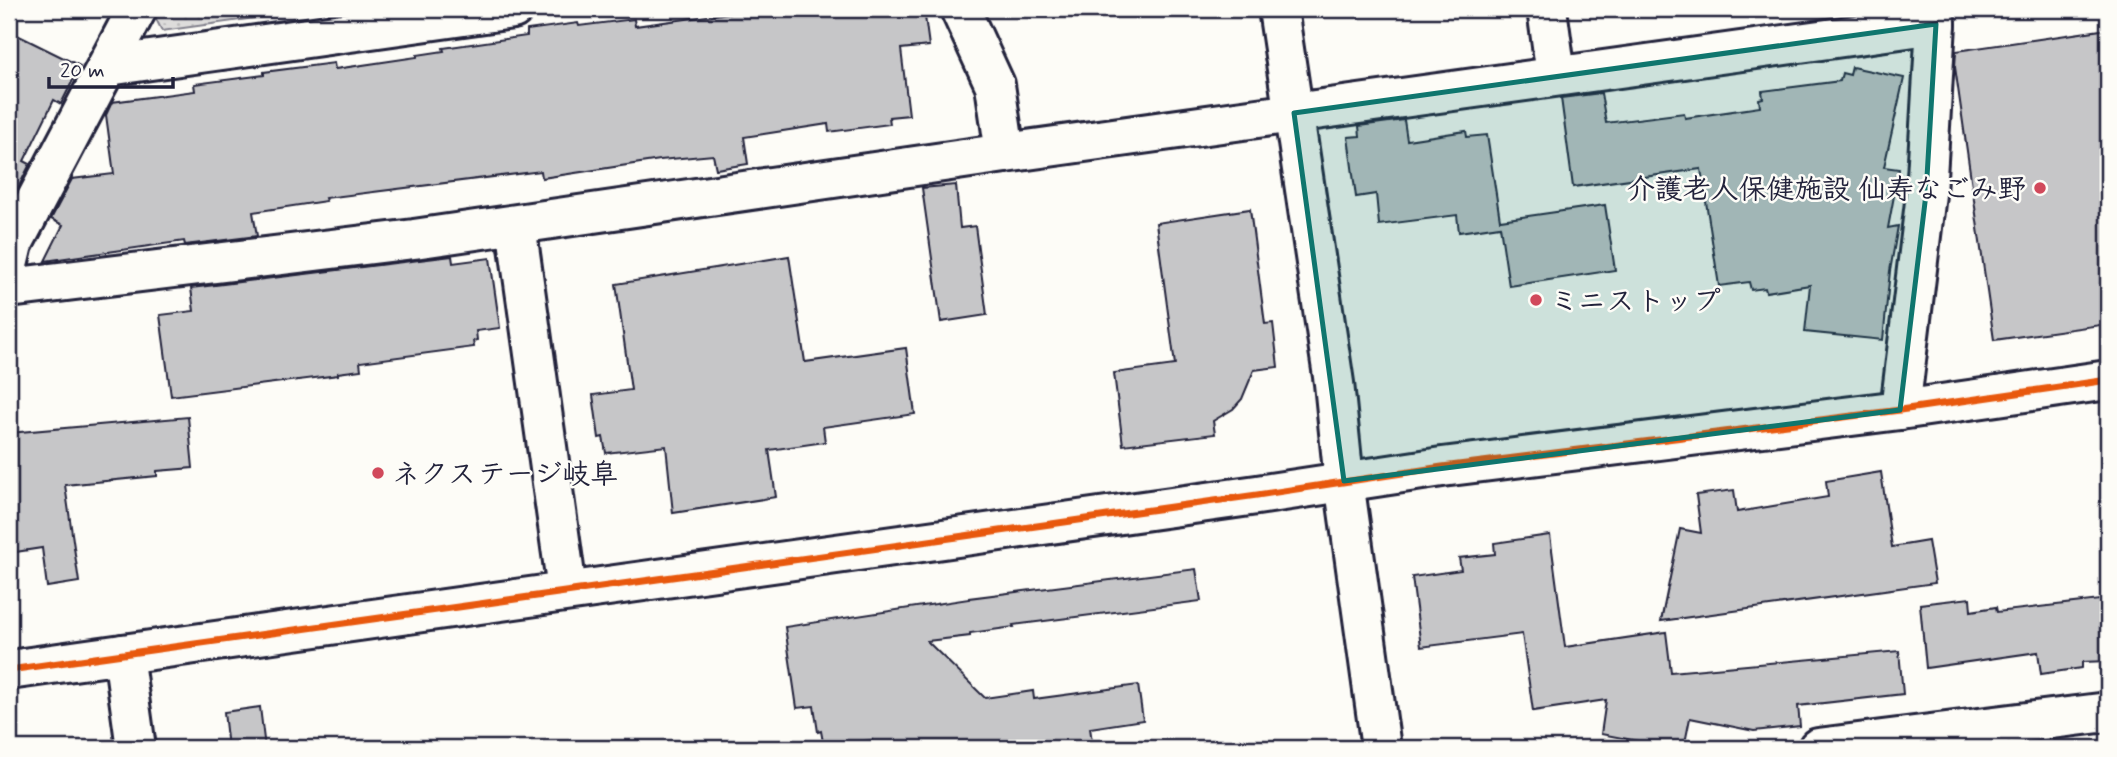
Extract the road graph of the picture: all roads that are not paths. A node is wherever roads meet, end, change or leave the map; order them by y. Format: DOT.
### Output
graph roads {
  1 [pos="137,9"];
  2 [pos="513,9"];
  3 [pos="960,9"];
  4 [pos="1278,9"];
  5 [pos="1548,9"];
  6 [pos="1934,16"];
  7 [pos="108,66"];
  8 [pos="1556,75"];
  9 [pos="1294,113"];
  10 [pos="1005,153"];
  11 [pos="516,225"];
  12 [pos="9,261"];
  13 [pos="9,288"];
  14 [pos="2108,380"];
  15 [pos="1900,410"];
  16 [pos="1344,481"];
  17 [pos="567,590"];
  18 [pos="123,654"];
  19 [pos="9,670"];
  20 [pos="2108,712"];
  21 [pos="1902,742"];
  22 [pos="136,748"];
  23 [pos="1381,748"];
  24 [pos="1818,748"];
  1 -- 7 [label="street"];
  2 -- 7 [label="street"];
  3 -- 10 [label="street"];
  4 -- 9 [label="street"];
  5 -- 8 [label="street"];
  6 -- 8 [label="street"];
  6 -- 15 [label="street"];
  7 -- 12 [label="street"];
  8 -- 9 [label="street"];
  9 -- 10 [label="street"];
  9 -- 16 [label="street"];
  10 -- 11 [label="street"];
  11 -- 13 [label="street"];
  11 -- 17 [label="street"];
  14 -- 15 [label="street"];
  15 -- 16 [label="street"];
  16 -- 17 [label="street"];
  16 -- 23 [label="street"];
  17 -- 18 [label="street"];
  18 -- 19 [label="street"];
  18 -- 22 [label="street"];
  20 -- 21 [label="street"];
  21 -- 24 [label="street"];
}
